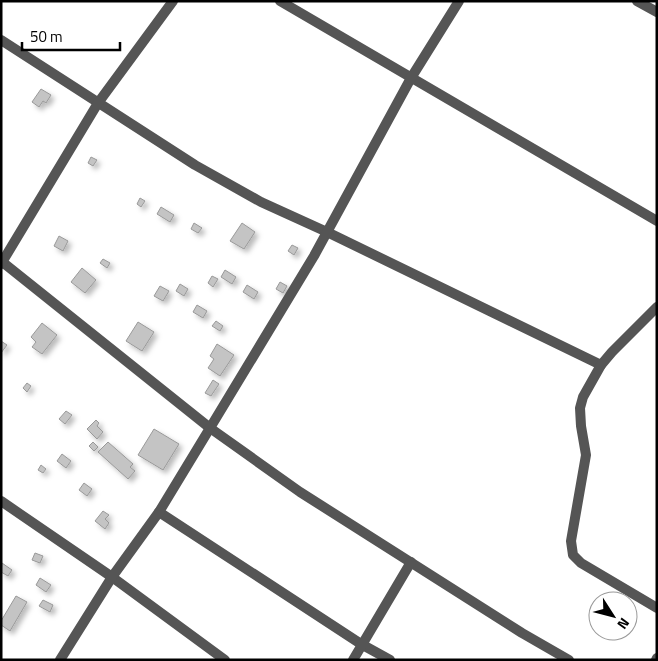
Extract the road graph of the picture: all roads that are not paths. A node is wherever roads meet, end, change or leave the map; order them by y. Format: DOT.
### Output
graph roads {
  1 [pos="173,1"];
  2 [pos="280,1"];
  3 [pos="459,1"];
  4 [pos="636,1"];
  5 [pos="657,12"];
  6 [pos="1,40"];
  7 [pos="411,78"];
  8 [pos="98,102"];
  9 [pos="657,221"];
  10 [pos="327,232"];
  11 [pos="2,262"];
  12 [pos="657,307"];
  13 [pos="601,365"];
  14 [pos="210,428"];
  15 [pos="1,501"];
  16 [pos="159,512"];
  17 [pos="411,562"];
  18 [pos="112,576"];
  19 [pos="657,608"];
  20 [pos="361,644"];
  21 [pos="60,660"];
  22 [pos="225,660"];
  23 [pos="353,660"];
  24 [pos="390,660"];
  25 [pos="569,660"];
  1 -- 8 [label="street"];
  2 -- 7 [label="street"];
  3 -- 7 [label="street"];
  4 -- 5 [label="street"];
  6 -- 8 [label="street"];
  7 -- 9 [label="street"];
  7 -- 10 [label="street"];
  8 -- 10 [label="street"];
  8 -- 11 [label="street"];
  10 -- 13 [label="street"];
  10 -- 14 [label="street"];
  11 -- 14 [label="street"];
  12 -- 13 [label="street"];
  13 -- 19 [label="street"];
  14 -- 16 [label="street"];
  14 -- 17 [label="street"];
  15 -- 18 [label="street"];
  16 -- 18 [label="street"];
  16 -- 20 [label="street"];
  17 -- 20 [label="street"];
  17 -- 25 [label="street"];
  18 -- 21 [label="street"];
  18 -- 22 [label="street"];
  20 -- 23 [label="street"];
  20 -- 24 [label="street"];
}
